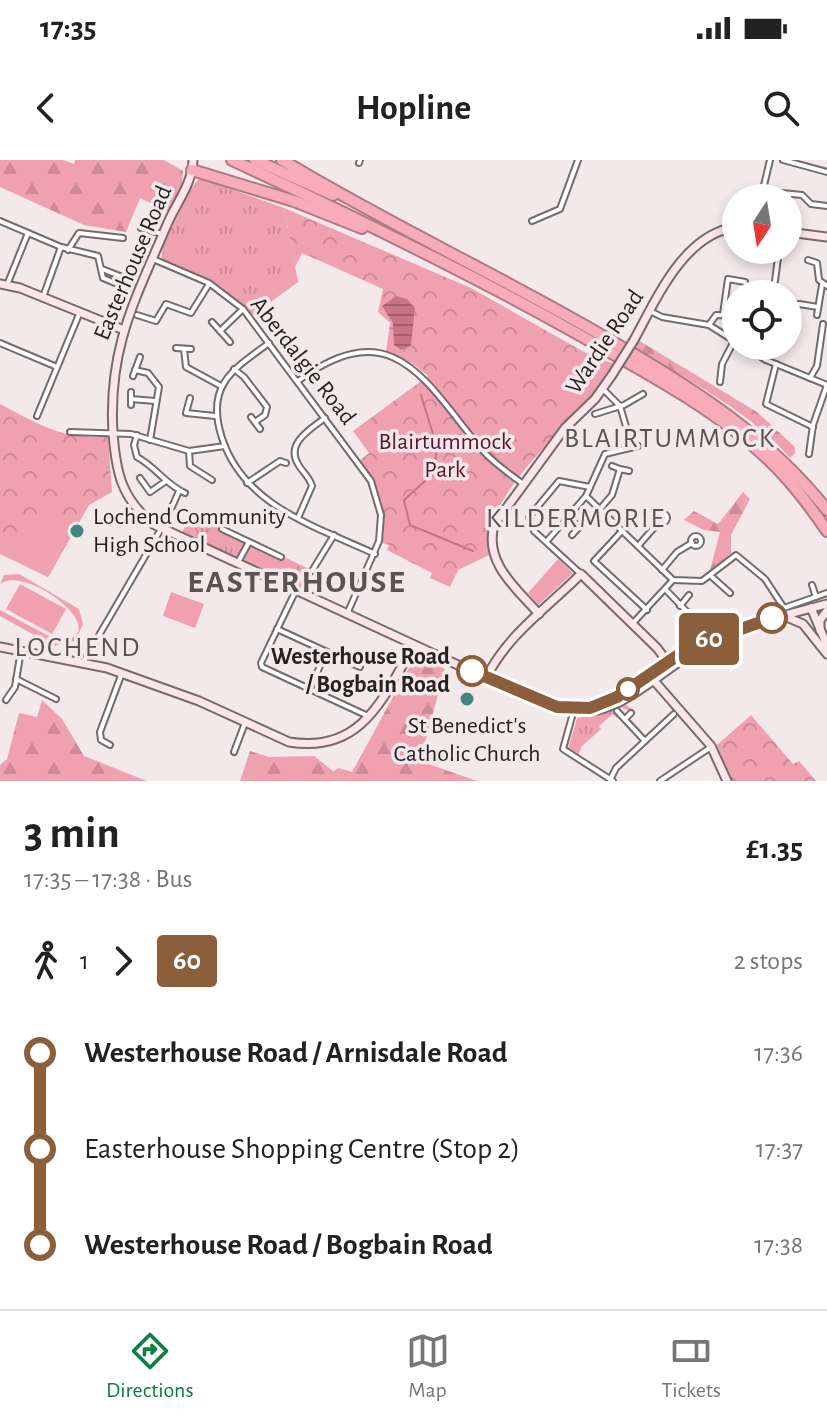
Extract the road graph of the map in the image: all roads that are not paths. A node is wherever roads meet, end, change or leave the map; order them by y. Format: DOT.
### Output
graph roads {
  1 [pos="232,160"];
  2 [pos="255,160"];
  3 [pos="282,160"];
  4 [pos="578,160"];
  5 [pos="770,160"];
  6 [pos="783,160"];
  7 [pos="193,165"];
  8 [pos="827,172"];
  9 [pos="764,184"];
  10 [pos="802,195"];
  11 [pos="827,206"];
  12 [pos="0,221"];
  13 [pos="532,221"];
  14 [pos="141,228"];
  15 [pos="722,230"];
  16 [pos="28,233"];
  17 [pos="163,234"];
  18 [pos="802,234"];
  19 [pos="827,237"];
  20 [pos="123,238"];
  21 [pos="61,247"];
  22 [pos="68,250"];
  23 [pos="153,259"];
  24 [pos="455,260"];
  25 [pos="808,260"];
  26 [pos="102,269"];
  27 [pos="209,283"];
  28 [pos="4,284"];
  29 [pos="824,285"];
  30 [pos="43,297"];
  31 [pos="169,297"];
  32 [pos="166,304"];
  33 [pos="802,304"];
  34 [pos="818,307"];
  35 [pos="243,309"];
  36 [pos="650,311"];
  37 [pos="80,312"];
  38 [pos="722,314"];
  39 [pos="137,315"];
  40 [pos="817,315"];
  41 [pos="212,322"];
  42 [pos="823,324"];
  43 [pos="709,325"];
  44 [pos="124,330"];
  45 [pos="220,331"];
  46 [pos="722,333"];
  47 [pos="230,342"];
  48 [pos="270,342"];
  49 [pos="0,343"];
  50 [pos="176,348"];
  51 [pos="184,349"];
  52 [pos="191,349"];
  53 [pos="140,357"];
  54 [pos="724,360"];
  55 [pos="766,360"];
  56 [pos="776,364"];
  57 [pos="57,367"];
  58 [pos="234,369"];
  59 [pos="810,378"];
  60 [pos="298,381"];
  61 [pos="720,382"];
  62 [pos="827,385"];
  63 [pos="221,386"];
  64 [pos="603,389"];
  65 [pos="131,392"];
  66 [pos="643,394"];
  67 [pos="190,398"];
  68 [pos="155,401"];
  69 [pos="620,406"];
  70 [pos="186,413"];
  71 [pos="595,414"];
  72 [pos="37,416"];
  73 [pos="216,416"];
  74 [pos="251,417"];
  75 [pos="325,418"];
  76 [pos="184,420"];
  77 [pos="255,422"];
  78 [pos="813,427"];
  79 [pos="260,429"];
  80 [pos="113,431"];
  81 [pos="70,432"];
  82 [pos="137,435"];
  83 [pos="150,440"];
  84 [pos="225,446"];
  85 [pos="189,451"];
  86 [pos="809,454"];
  87 [pos="286,463"];
  88 [pos="612,466"];
  89 [pos="620,469"];
  90 [pos="629,471"];
  91 [pos="140,478"];
  92 [pos="212,480"];
  93 [pos="166,481"];
  94 [pos="246,483"];
  95 [pos="523,484"];
  96 [pos="590,487"];
  97 [pos="586,496"];
  98 [pos="172,507"];
  99 [pos="600,509"];
  100 [pos="827,510"];
  101 [pos="568,517"];
  102 [pos="298,518"];
  103 [pos="659,522"];
  104 [pos="161,529"];
  105 [pos="222,529"];
  106 [pos="622,531"];
  107 [pos="827,531"];
  108 [pos="335,535"];
  109 [pos="572,535"];
  110 [pos="249,542"];
  111 [pos="547,542"];
  112 [pos="692,543"];
  113 [pos="638,546"];
  114 [pos="375,554"];
  115 [pos="281,557"];
  116 [pos="237,564"];
  117 [pos="662,570"];
  118 [pos="312,571"];
  119 [pos="581,574"];
  120 [pos="712,577"];
  121 [pos="673,580"];
  122 [pos="812,585"];
  123 [pos="296,590"];
  124 [pos="666,590"];
  125 [pos="730,593"];
  126 [pos="827,593"];
  127 [pos="689,595"];
  128 [pos="816,597"];
  129 [pos="680,606"];
  130 [pos="827,608"];
  131 [pos="647,610"];
  132 [pos="809,611"];
  133 [pos="347,614"];
  134 [pos="539,614"];
  135 [pos="789,618"];
  136 [pos="695,620"];
  137 [pos="633,623"];
  138 [pos="277,629"];
  139 [pos="819,637"];
  140 [pos="414,645"];
  141 [pos="827,645"];
  142 [pos="0,647"];
  143 [pos="21,650"];
  144 [pos="326,652"];
  145 [pos="827,654"];
  146 [pos="83,663"];
  147 [pos="668,663"];
  148 [pos="360,667"];
  149 [pos="122,673"];
  150 [pos="650,677"];
  151 [pos="486,678"];
  152 [pos="16,679"];
  153 [pos="310,689"];
  154 [pos="56,699"];
  155 [pos="6,700"];
  156 [pos="617,711"];
  157 [pos="573,713"];
  158 [pos="631,713"];
  159 [pos="674,714"];
  160 [pos="370,717"];
  161 [pos="625,719"];
  162 [pos="245,723"];
  163 [pos="645,741"];
  164 [pos="110,745"];
  165 [pos="711,746"];
  166 [pos="234,752"];
  167 [pos="612,780"];
  168 [pos="660,781"];
  169 [pos="727,781"];
  1 -- 24 [label="highway"];
  2 -- 24 [label="highway"];
  3 -- 24 [label="highway"];
  4 -- 13 [label="street"];
  5 -- 9 [label="street"];
  6 -- 8 [label="street"];
  7 -- 17 [label="street, Easterhouse Road"];
  7 -- 24 [label="highway"];
  10 -- 11 [label="street"];
  12 -- 16 [label="street"];
  14 -- 17 [label="street"];
  15 -- 36 [label="street, Wardie Road"];
  16 -- 21 [label="street"];
  16 -- 28 [label="street"];
  17 -- 23 [label="street, Easterhouse Road"];
  18 -- 19 [label="street"];
  20 -- 22 [label="street"];
  21 -- 22 [label="street"];
  21 -- 30 [label="street"];
  22 -- 26 [label="street"];
  23 -- 27 [label="street, Aberdalgie Road"];
  23 -- 44 [label="street, Easterhouse Road"];
  24 -- 100 [label="highway"];
  24 -- 107 [label="highway"];
  25 -- 29 [label="street"];
  26 -- 26 [label="street"];
  27 -- 32 [label="street"];
  27 -- 35 [label="street, Aberdalgie Road"];
  28 -- 30 [label="street"];
  29 -- 34 [label="street"];
  30 -- 37 [label="street"];
  31 -- 32 [label="street"];
  32 -- 39 [label="street"];
  33 -- 34 [label="street"];
  34 -- 40 [label="street"];
  35 -- 45 [label="street"];
  35 -- 48 [label="street, Aberdalgie Road"];
  36 -- 43 [label="street"];
  36 -- 64 [label="street, Wardie Road, bridge"];
  37 -- 44 [label="street"];
  37 -- 57 [label="street"];
  38 -- 43 [label="street"];
  41 -- 45 [label="street"];
  42 -- 59 [label="street"];
  43 -- 46 [label="street"];
  44 -- 80 [label="street, Easterhouse Road"];
  45 -- 47 [label="street"];
  48 -- 58 [label="street"];
  48 -- 60 [label="street, Aberdalgie Road"];
  49 -- 57 [label="street"];
  50 -- 51 [label="street"];
  51 -- 52 [label="street"];
  51 -- 63 [label="street"];
  53 -- 68 [label="street"];
  54 -- 61 [label="street"];
  55 -- 56 [label="street"];
  56 -- 59 [label="street"];
  56 -- 78 [label="street"];
  57 -- 72 [label="street"];
  58 -- 63 [label="street"];
  58 -- 77 [label="street"];
  59 -- 62 [label="street"];
  60 -- 75 [label="street, Aberdalgie Road"];
  60 -- 95 [label="street"];
  62 -- 78 [label="street"];
  63 -- 73 [label="street"];
  64 -- 69 [label="street"];
  64 -- 95 [label="street, Wardie Road"];
  65 -- 68 [label="street"];
  66 -- 69 [label="street"];
  67 -- 70 [label="street"];
  68 -- 83 [label="street"];
  69 -- 71 [label="street"];
  69 -- 96 [label="street"];
  70 -- 73 [label="street"];
  70 -- 76 [label="street"];
  73 -- 84 [label="street"];
  74 -- 77 [label="street"];
  75 -- 102 [label="street"];
  75 -- 114 [label="street, Aberdalgie Road"];
  77 -- 79 [label="street"];
  78 -- 86 [label="street"];
  80 -- 81 [label="street"];
  80 -- 82 [label="street"];
  80 -- 104 [label="street, Easterhouse Road"];
  82 -- 83 [label="street"];
  82 -- 93 [label="street"];
  83 -- 85 [label="street"];
  84 -- 85 [label="street"];
  84 -- 94 [label="street"];
  85 -- 92 [label="street"];
  87 -- 94 [label="street"];
  88 -- 89 [label="street"];
  89 -- 90 [label="street"];
  89 -- 99 [label="street"];
  91 -- 93 [label="street"];
  93 -- 98 [label="street"];
  94 -- 102 [label="street"];
  95 -- 134 [label="street, Wardie Road"];
  96 -- 97 [label="street"];
  96 -- 111 [label="street"];
  97 -- 99 [label="street"];
  97 -- 101 [label="street"];
  99 -- 106 [label="street"];
  101 -- 109 [label="street"];
  101 -- 111 [label="street"];
  102 -- 108 [label="street"];
  103 -- 113 [label="street"];
  104 -- 116 [label="street"];
  104 -- 146 [label="street"];
  105 -- 110 [label="street"];
  106 -- 113 [label="street"];
  106 -- 131 [label="street"];
  108 -- 114 [label="street"];
  108 -- 118 [label="street"];
  110 -- 115 [label="street"];
  110 -- 116 [label="street"];
  111 -- 119 [label="street"];
  112 -- 117 [label="street"];
  113 -- 117 [label="street"];
  114 -- 133 [label="street, Aberdalgie Road"];
  116 -- 123 [label="street"];
  117 -- 121 [label="street"];
  119 -- 134 [label="street"];
  119 -- 137 [label="street"];
  120 -- 121 [label="street"];
  120 -- 125 [label="street"];
  120 -- 128 [label="street"];
  121 -- 124 [label="street"];
  122 -- 128 [label="street"];
  123 -- 133 [label="street"];
  123 -- 138 [label="street"];
  124 -- 129 [label="street"];
  124 -- 131 [label="street"];
  126 -- 128 [label="street"];
  127 -- 129 [label="street"];
  129 -- 136 [label="street"];
  130 -- 132 [label="street"];
  130 -- 139 [label="street"];
  131 -- 137 [label="street"];
  132 -- 135 [label="street"];
  132 -- 139 [label="street"];
  132 -- 147 [label="street"];
  133 -- 140 [label="street"];
  134 -- 151 [label="street"];
  135 -- 139 [label="street"];
  135 -- 147 [label="street"];
  137 -- 147 [label="street"];
  138 -- 144 [label="street"];
  138 -- 153 [label="street"];
  139 -- 141 [label="street"];
  139 -- 145 [label="street"];
  140 -- 151 [label="street"];
  140 -- 160 [label="street"];
  142 -- 143 [label="street"];
  143 -- 146 [label="street"];
  143 -- 152 [label="street"];
  144 -- 148 [label="street"];
  144 -- 153 [label="street"];
  146 -- 149 [label="street"];
  147 -- 150 [label="street"];
  149 -- 162 [label="street"];
  149 -- 164 [label="street"];
  150 -- 151 [label="street"];
  150 -- 157 [label="street"];
  150 -- 165 [label="street"];
  151 -- 157 [label="street"];
  152 -- 154 [label="street"];
  152 -- 155 [label="street"];
  153 -- 160 [label="street"];
  156 -- 161 [label="street"];
  157 -- 167 [label="street"];
  158 -- 161 [label="street"];
  159 -- 163 [label="street"];
  160 -- 162 [label="street"];
  161 -- 163 [label="street"];
  162 -- 166 [label="street"];
  163 -- 167 [label="street"];
  165 -- 168 [label="street"];
  165 -- 169 [label="street"];
}
